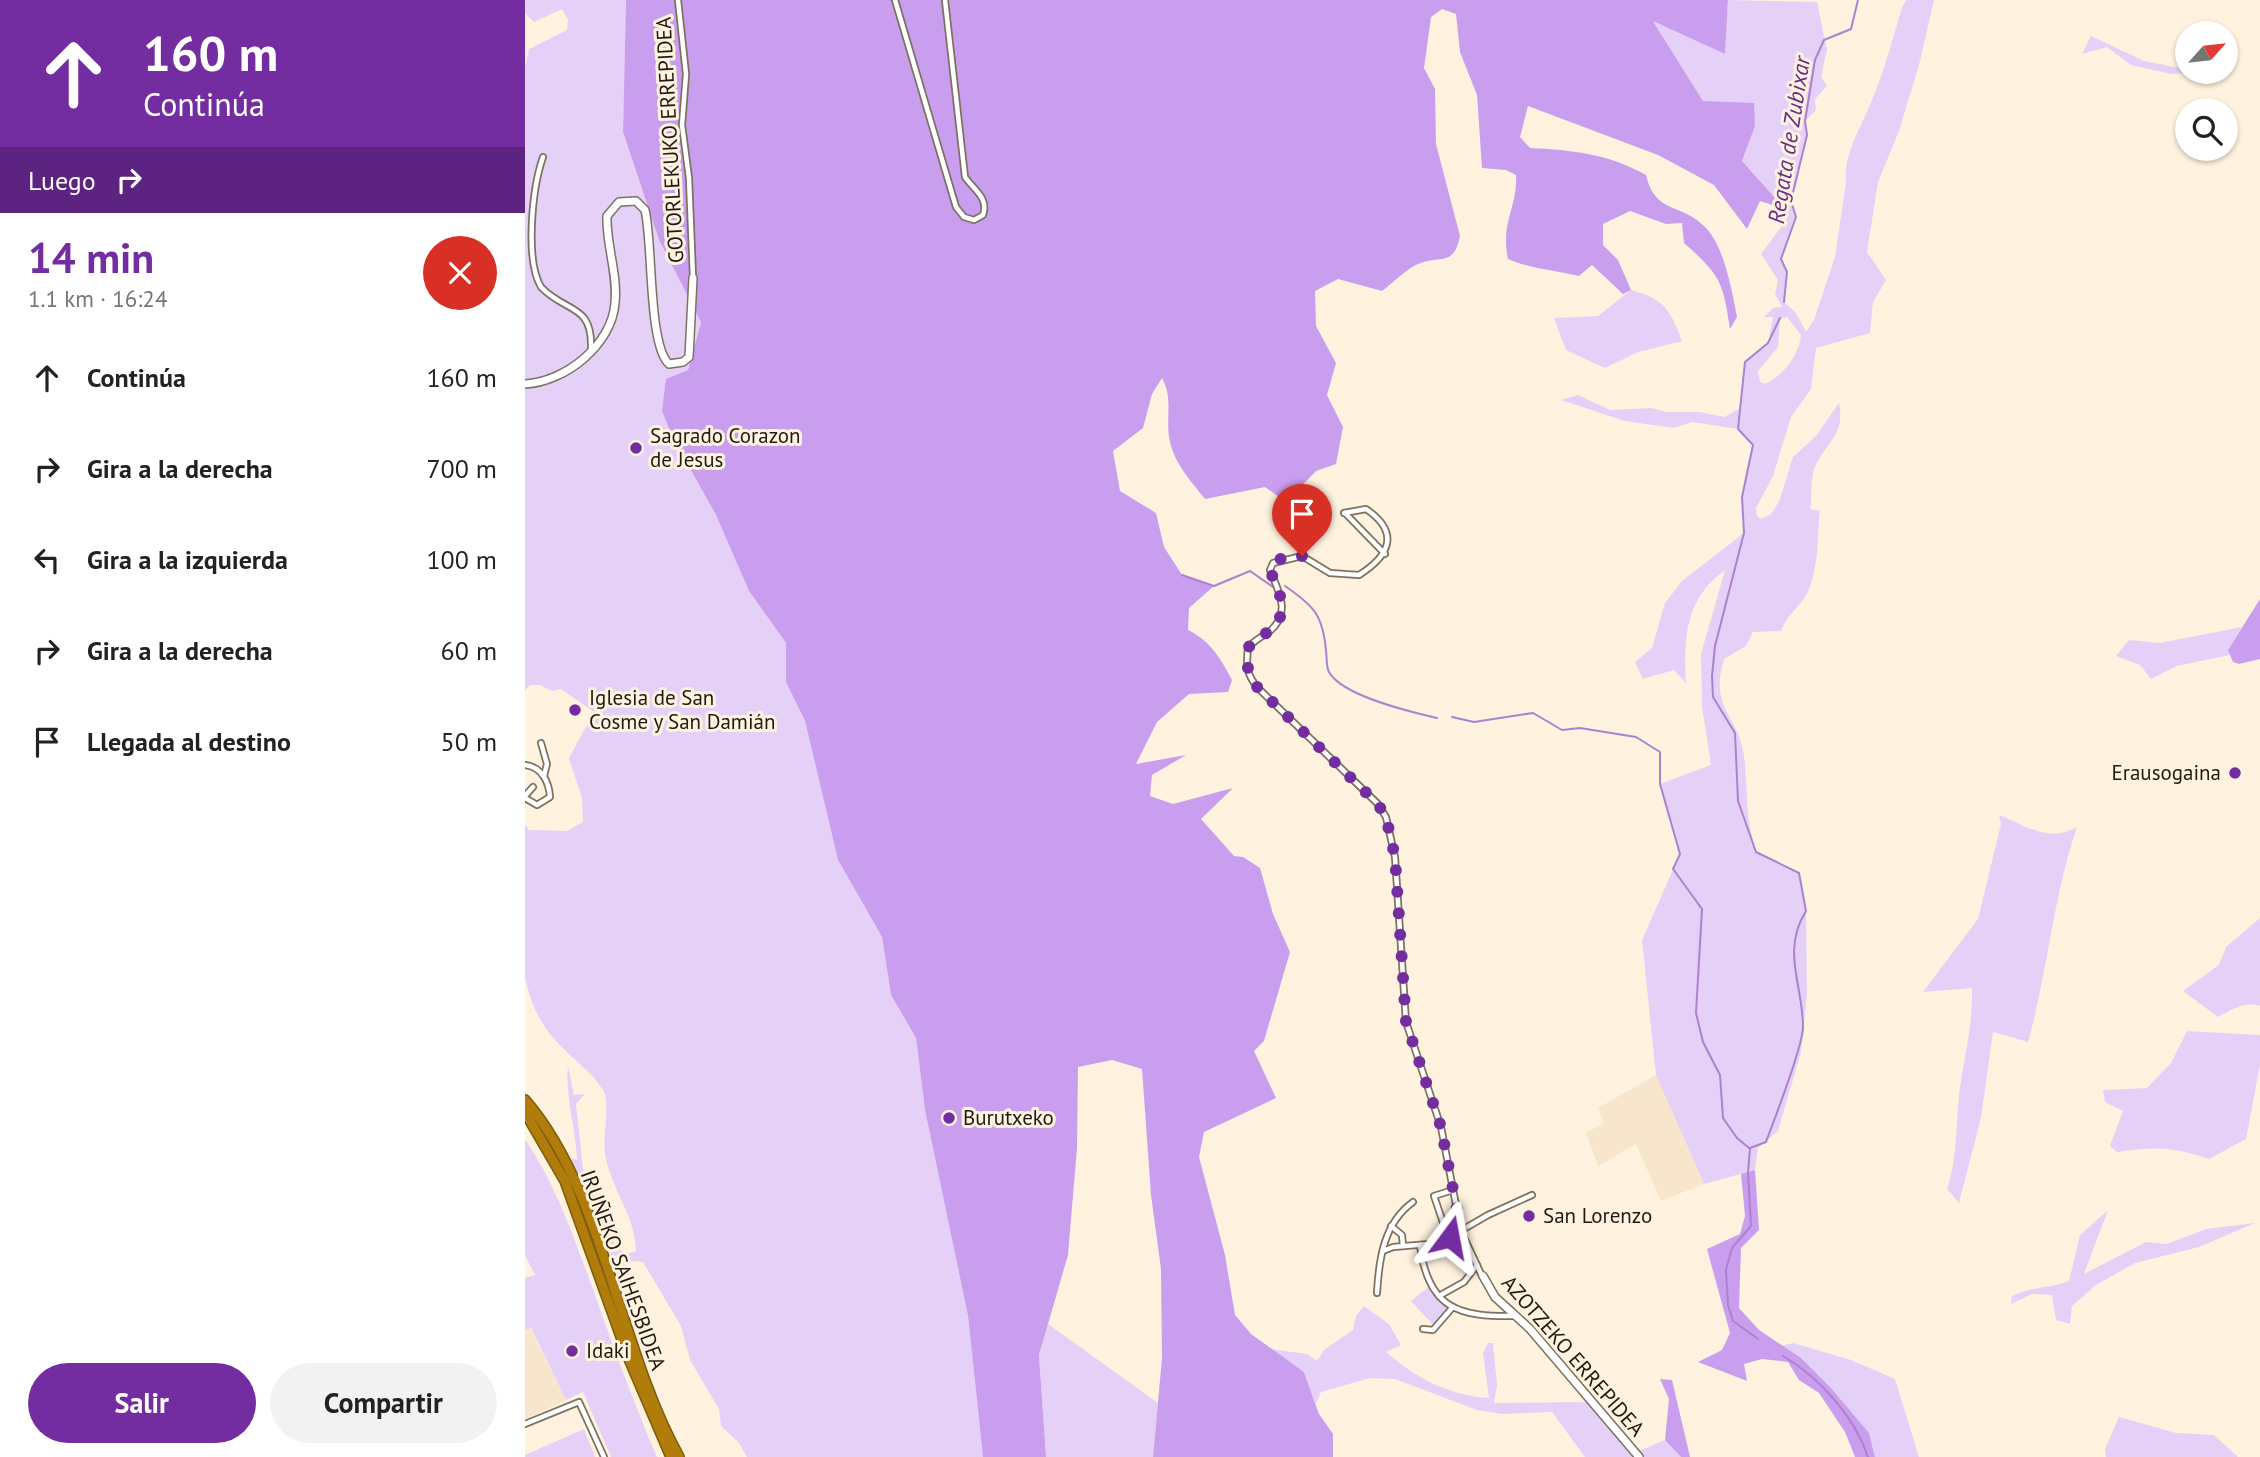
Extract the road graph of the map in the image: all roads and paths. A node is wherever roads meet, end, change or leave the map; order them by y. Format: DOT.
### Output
graph roads {
  1 [pos="678,0"];
  2 [pos="895,0"];
  3 [pos="945,0"];
  4 [pos="543,157"];
  5 [pos="693,278"];
  6 [pos="591,349"];
  7 [pos="525,384"];
  8 [pos="1385,554"];
  9 [pos="541,743"];
  10 [pos="525,765"];
  11 [pos="544,776"];
  12 [pos="533,787"];
  13 [pos="525,797"];
  14 [pos="525,1100"];
  15 [pos="525,1112"];
  16 [pos="1453,1190"];
  17 [pos="1532,1195"];
  18 [pos="1413,1202"];
  19 [pos="1391,1226"];
  20 [pos="1461,1231"];
  21 [pos="1450,1237"];
  22 [pos="1420,1245"];
  23 [pos="1403,1246"];
  24 [pos="1383,1251"];
  25 [pos="1434,1255"];
  26 [pos="1477,1265"];
  27 [pos="1483,1276"];
  28 [pos="1377,1293"];
  29 [pos="1439,1296"];
  30 [pos="1452,1308"];
  31 [pos="1516,1316"];
  32 [pos="1423,1329"];
  33 [pos="525,1424"];
  34 [pos="604,1457"];
  35 [pos="671,1457"];
  36 [pos="679,1457"];
  37 [pos="1639,1457"];
  1 -- 5 [label="street, GOTORLEKUKO ERREPIDEA"];
  2 -- 3 [label="street"];
  4 -- 6 [label="street"];
  5 -- 6 [label="street"];
  6 -- 7 [label="street"];
  8 -- 8 [label="street"];
  8 -- 16 [label="street"];
  9 -- 11 [label="street"];
  10 -- 11 [label="street"];
  11 -- 13 [label="street"];
  12 -- 13 [label="street"];
  14 -- 36 [label="highway, IRUÑEKO SAIHESBIDEA"];
  15 -- 35 [label="highway, IRUÑEKO SAIHESBIDEA"];
  16 -- 20 [label="street"];
  16 -- 21 [label="street"];
  17 -- 20 [label="street"];
  18 -- 19 [label="street"];
  19 -- 23 [label="street"];
  19 -- 24 [label="street"];
  20 -- 21 [label="street"];
  20 -- 26 [label="street"];
  21 -- 22 [label="street"];
  21 -- 25 [label="street"];
  22 -- 23 [label="street"];
  22 -- 29 [label="street"];
  23 -- 24 [label="street"];
  24 -- 28 [label="street"];
  26 -- 27 [label="street"];
  26 -- 29 [label="street"];
  27 -- 31 [label="street, AZOTZEKO ERREPIDEA"];
  29 -- 30 [label="street"];
  30 -- 31 [label="street"];
  30 -- 32 [label="street"];
  31 -- 37 [label="street, AZOTZEKO ERREPIDEA"];
  33 -- 34 [label="street"];
}
